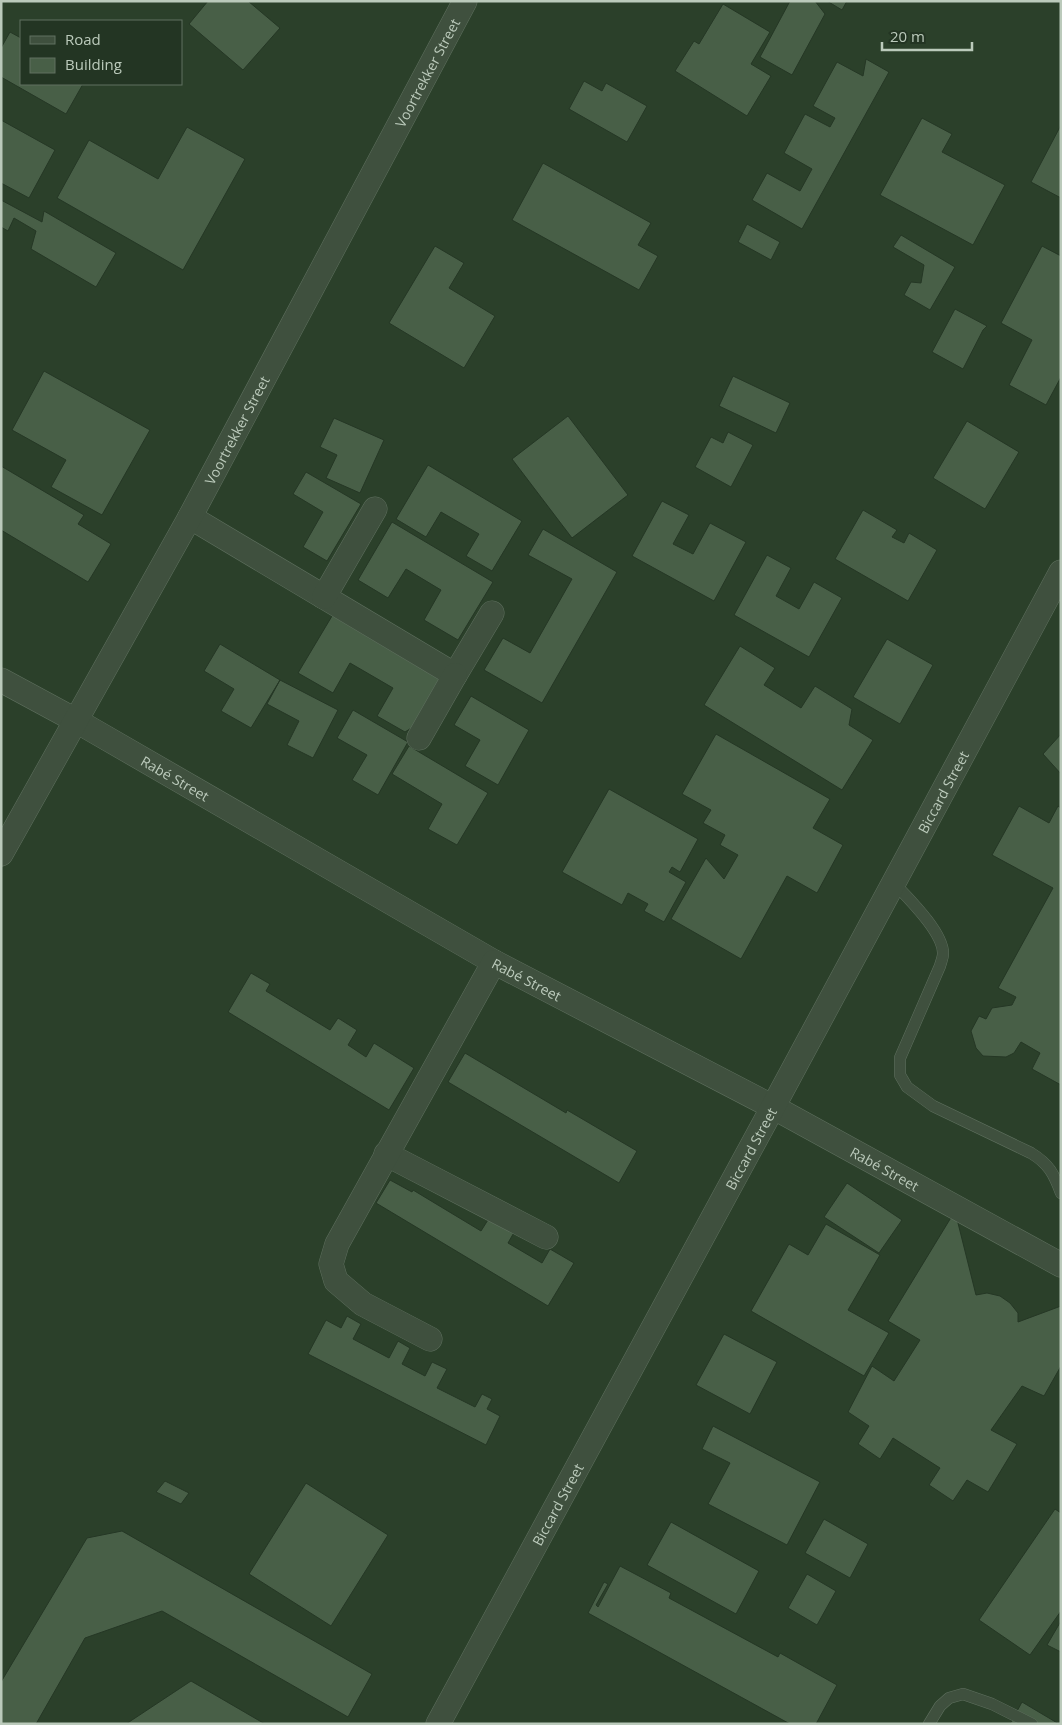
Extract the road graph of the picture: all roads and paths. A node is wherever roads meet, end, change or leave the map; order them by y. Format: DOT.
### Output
graph roads {
  1 [pos="464,1"];
  2 [pos="375,509"];
  3 [pos="190,516"];
  4 [pos="1061,572"];
  5 [pos="324,597"];
  6 [pos="492,614"];
  7 [pos="455,675"];
  8 [pos="1,680"];
  9 [pos="75,720"];
  10 [pos="419,738"];
  11 [pos="1,854"];
  12 [pos="894,883"];
  13 [pos="494,962"];
  14 [pos="773,1106"];
  15 [pos="386,1154"];
  16 [pos="1061,1194"];
  17 [pos="546,1237"];
  18 [pos="1061,1265"];
  19 [pos="430,1339"];
  20 [pos="438,1724"];
  21 [pos="929,1724"];
  22 [pos="1032,1724"];
  1 -- 3 [label="street, Voortrekker Street"];
  2 -- 5 [label="street"];
  3 -- 5 [label="street"];
  3 -- 9 [label="street, Voortrekker Street"];
  4 -- 12 [label="street, Biccard Street"];
  5 -- 7 [label="street"];
  6 -- 7 [label="street"];
  7 -- 10 [label="street"];
  8 -- 9 [label="street, Rabé Street"];
  9 -- 11 [label="street, Voortrekker Street"];
  9 -- 13 [label="street, Rabé Street"];
  12 -- 14 [label="street, Biccard Street"];
  12 -- 16 [label="lane"];
  13 -- 14 [label="street, Rabé Street"];
  13 -- 15 [label="street"];
  14 -- 18 [label="street, Rabé Street"];
  14 -- 20 [label="street, Biccard Street"];
  15 -- 17 [label="street"];
  15 -- 19 [label="street"];
  21 -- 22 [label="lane"];
}
